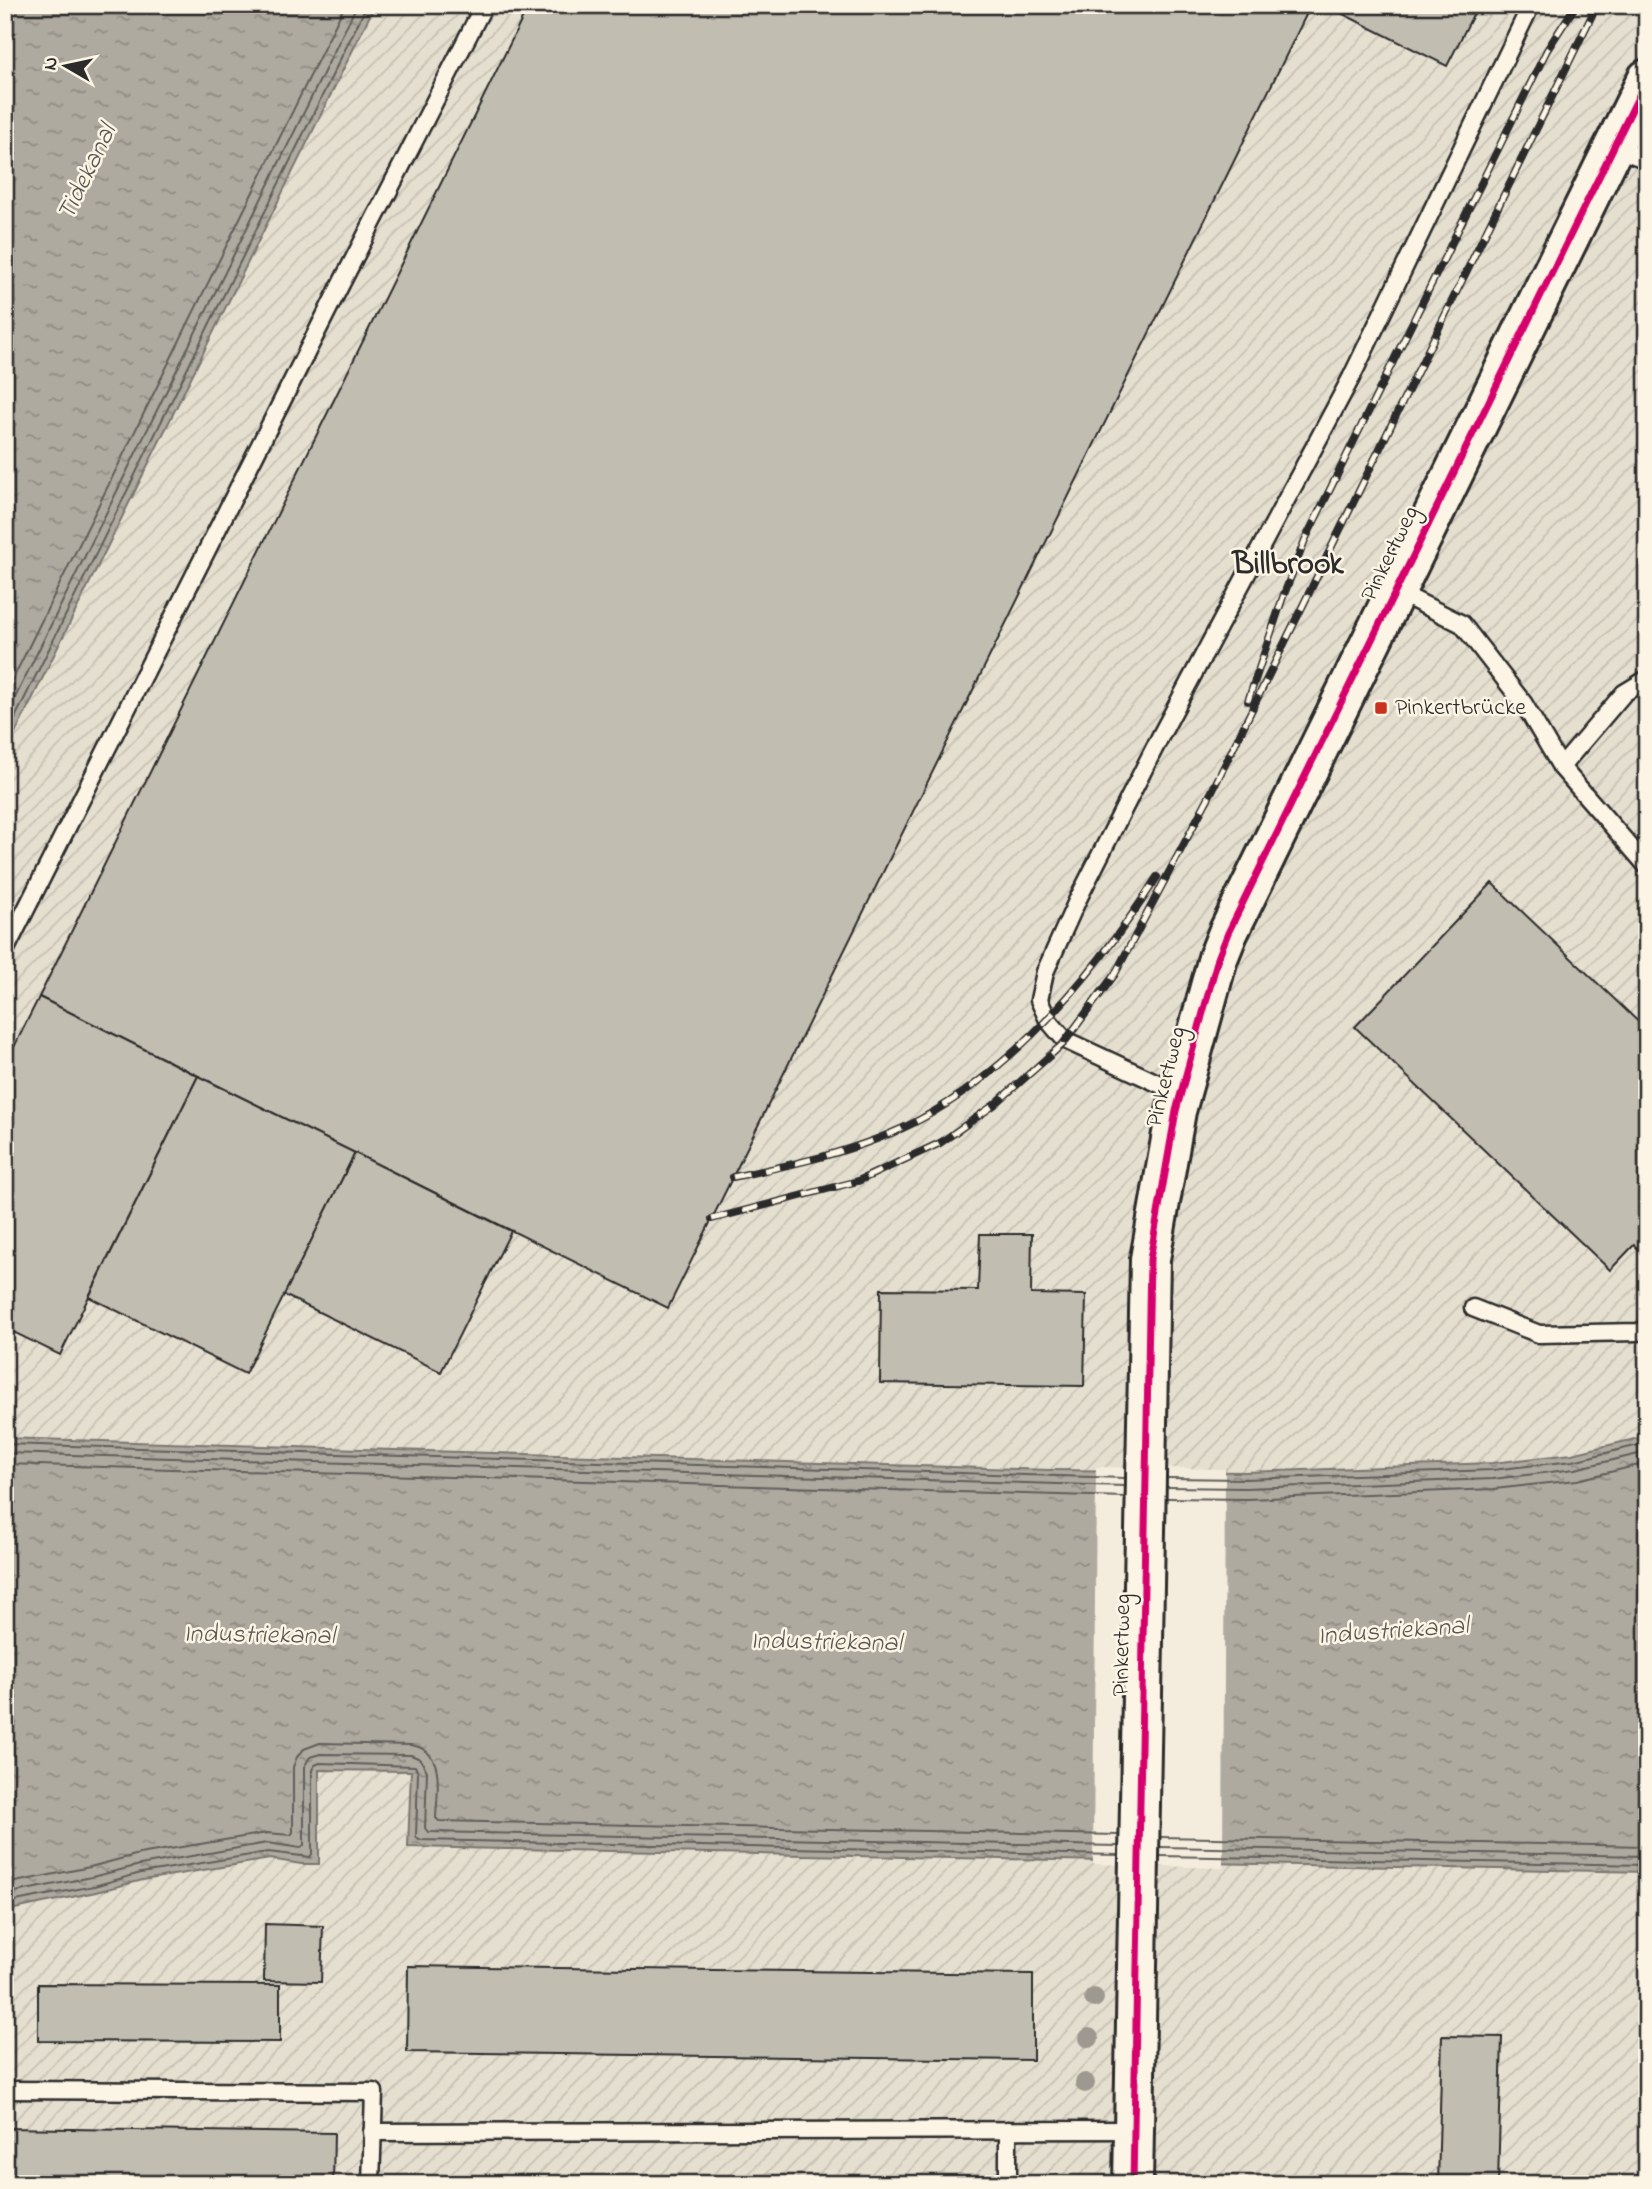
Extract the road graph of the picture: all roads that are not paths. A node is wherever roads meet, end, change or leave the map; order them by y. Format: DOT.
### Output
graph roads {
  1 [pos="484,5"];
  2 [pos="1531,5"];
  3 [pos="1647,79"];
  4 [pos="1630,154"];
  5 [pos="1394,590"];
  6 [pos="1647,679"];
  7 [pos="1561,767"];
  8 [pos="1647,866"];
  9 [pos="5,951"];
  10 [pos="1181,1094"];
  11 [pos="1473,1308"];
  12 [pos="1647,1329"];
  13 [pos="5,2090"];
  14 [pos="1008,2130"];
  15 [pos="1134,2130"];
  16 [pos="372,2132"];
  17 [pos="371,2184"];
  18 [pos="1008,2184"];
  19 [pos="1133,2184"];
  1 -- 9 [label="lane"];
  2 -- 10 [label="lane"];
  3 -- 4 [label="street, Pinkertweg"];
  4 -- 5 [label="street, Pinkertweg"];
  5 -- 7 [label="lane"];
  5 -- 10 [label="street, Pinkertweg"];
  6 -- 7 [label="lane"];
  7 -- 8 [label="lane"];
  10 -- 15 [label="street, Pinkertweg"];
  11 -- 12 [label="lane"];
  13 -- 16 [label="lane"];
  14 -- 15 [label="lane"];
  14 -- 16 [label="lane"];
  14 -- 18 [label="lane"];
  15 -- 19 [label="street, Pinkertweg"];
  16 -- 17 [label="lane"];
}
